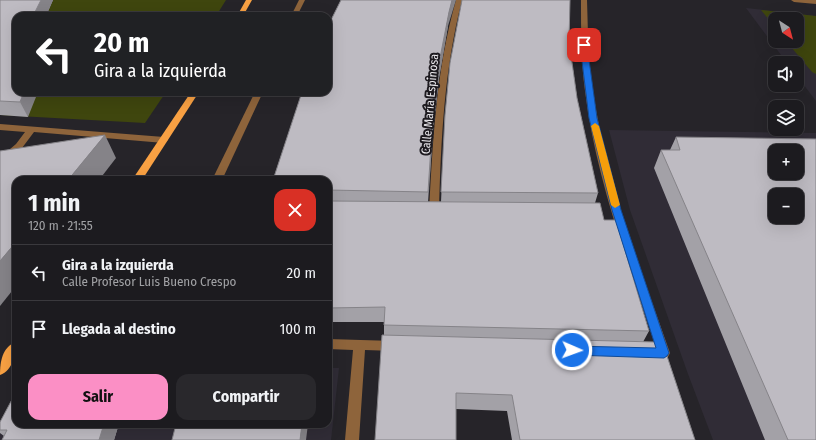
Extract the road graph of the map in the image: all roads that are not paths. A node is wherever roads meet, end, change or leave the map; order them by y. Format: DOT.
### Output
graph roads {
  1 [pos="250,0"];
  2 [pos="302,0"];
  3 [pos="459,0"];
  4 [pos="584,0"];
  5 [pos="794,0"];
  6 [pos="816,2"];
  7 [pos="242,12"];
  8 [pos="296,12"];
  9 [pos="192,96"];
  10 [pos="257,96"];
  11 [pos="0,127"];
  12 [pos="32,129"];
  13 [pos="106,134"];
  14 [pos="164,140"];
  15 [pos="84,142"];
  16 [pos="20,157"];
  17 [pos="140,176"];
  18 [pos="219,176"];
  19 [pos="434,212"];
  20 [pos="332,344"];
  21 [pos="359,345"];
  22 [pos="406,346"];
  23 [pos="632,352"];
  24 [pos="12,353"];
  25 [pos="0,370"];
  26 [pos="352,440"];
  1 -- 7 [label="main road"];
  2 -- 8 [label="street"];
  3 -- 19 [label="street, Calle María Espinosa"];
  4 -- 23 [label="street"];
  5 -- 6 [label="street"];
  9 -- 14 [label="main road"];
  10 -- 18 [label="street"];
  11 -- 12 [label="street"];
  12 -- 13 [label="street"];
  12 -- 16 [label="street"];
  13 -- 14 [label="street"];
  13 -- 15 [label="street"];
  14 -- 17 [label="main road"];
  20 -- 21 [label="street"];
  21 -- 22 [label="street"];
  21 -- 26 [label="street"];
  24 -- 25 [label="main road"];
}
